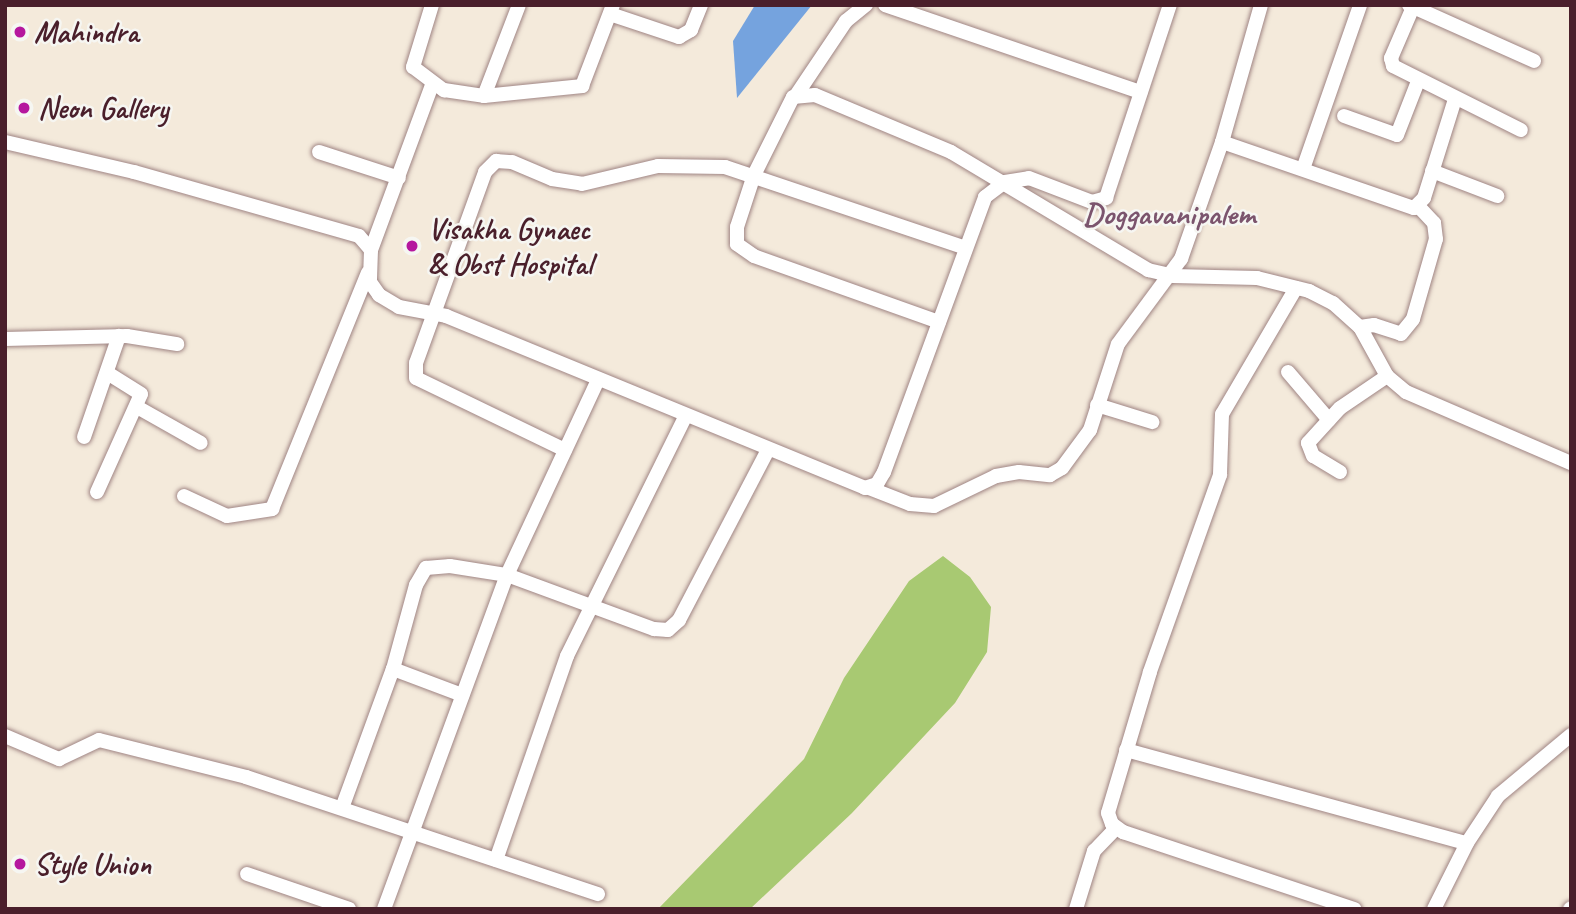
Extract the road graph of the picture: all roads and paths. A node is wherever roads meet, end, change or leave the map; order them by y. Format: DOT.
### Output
graph roads {
  1 [pos="432,5"];
  2 [pos="520,5"];
  3 [pos="701,5"];
  4 [pos="866,5"];
  5 [pos="885,5"];
  6 [pos="1170,5"];
  7 [pos="1261,5"];
  8 [pos="1360,5"];
  9 [pos="1411,6"];
  10 [pos="611,10"];
  11 [pos="1534,61"];
  12 [pos="1418,81"];
  13 [pos="432,85"];
  14 [pos="1141,92"];
  15 [pos="797,94"];
  16 [pos="484,96"];
  17 [pos="1455,99"];
  18 [pos="1344,116"];
  19 [pos="1521,130"];
  20 [pos="5,142"];
  21 [pos="1222,142"];
  22 [pos="319,152"];
  23 [pos="1303,169"];
  24 [pos="1432,171"];
  25 [pos="754,175"];
  26 [pos="399,178"];
  27 [pos="1005,182"];
  28 [pos="1497,196"];
  29 [pos="1418,206"];
  30 [pos="965,248"];
  31 [pos="371,250"];
  32 [pos="369,271"];
  33 [pos="1172,276"];
  34 [pos="1296,288"];
  35 [pos="436,313"];
  36 [pos="939,322"];
  37 [pos="1360,327"];
  38 [pos="119,336"];
  39 [pos="5,339"];
  40 [pos="177,344"];
  41 [pos="1288,372"];
  42 [pos="107,373"];
  43 [pos="1387,376"];
  44 [pos="598,380"];
  45 [pos="1097,405"];
  46 [pos="137,407"];
  47 [pos="685,417"];
  48 [pos="1329,420"];
  49 [pos="1152,422"];
  50 [pos="83,437"];
  51 [pos="201,443"];
  52 [pos="565,450"];
  53 [pos="767,452"];
  54 [pos="1571,463"];
  55 [pos="1340,472"];
  56 [pos="869,488"];
  57 [pos="97,492"];
  58 [pos="184,496"];
  59 [pos="507,575"];
  60 [pos="589,604"];
  61 [pos="393,669"];
  62 [pos="462,695"];
  63 [pos="1571,735"];
  64 [pos="5,736"];
  65 [pos="1126,750"];
  66 [pos="342,808"];
  67 [pos="1116,828"];
  68 [pos="414,832"];
  69 [pos="1467,843"];
  70 [pos="496,860"];
  71 [pos="247,874"];
  72 [pos="598,894"];
  73 [pos="349,909"];
  74 [pos="384,909"];
  75 [pos="1076,909"];
  76 [pos="1355,909"];
  77 [pos="1434,909"];
  1 -- 13 [label="street"];
  2 -- 16 [label="street"];
  3 -- 10 [label="street"];
  4 -- 15 [label="street"];
  5 -- 14 [label="street"];
  6 -- 14 [label="street"];
  7 -- 21 [label="street"];
  8 -- 23 [label="street"];
  9 -- 11 [label="street"];
  9 -- 12 [label="street"];
  10 -- 16 [label="street"];
  12 -- 17 [label="street"];
  12 -- 18 [label="street"];
  13 -- 16 [label="street"];
  13 -- 26 [label="street"];
  14 -- 27 [label="street"];
  15 -- 25 [label="street"];
  15 -- 27 [label="street"];
  17 -- 19 [label="street"];
  17 -- 24 [label="street"];
  20 -- 31 [label="street"];
  21 -- 23 [label="street"];
  21 -- 33 [label="street"];
  22 -- 26 [label="street"];
  23 -- 29 [label="street"];
  24 -- 28 [label="street"];
  24 -- 29 [label="street"];
  25 -- 30 [label="street"];
  25 -- 35 [label="street"];
  25 -- 36 [label="street"];
  26 -- 31 [label="street"];
  27 -- 30 [label="street"];
  27 -- 33 [label="street"];
  29 -- 37 [label="street"];
  30 -- 36 [label="street"];
  31 -- 32 [label="street"];
  32 -- 35 [label="street"];
  32 -- 58 [label="street"];
  33 -- 34 [label="street"];
  33 -- 45 [label="street"];
  34 -- 37 [label="street"];
  34 -- 65 [label="street"];
  35 -- 44 [label="street"];
  35 -- 52 [label="street"];
  36 -- 56 [label="street"];
  37 -- 43 [label="street"];
  38 -- 39 [label="street"];
  38 -- 40 [label="street"];
  38 -- 42 [label="street"];
  41 -- 48 [label="street"];
  42 -- 46 [label="street"];
  42 -- 50 [label="street"];
  43 -- 48 [label="street"];
  43 -- 54 [label="street"];
  44 -- 47 [label="street"];
  44 -- 52 [label="street"];
  45 -- 49 [label="street"];
  45 -- 56 [label="street"];
  46 -- 51 [label="street"];
  46 -- 57 [label="street"];
  47 -- 53 [label="street"];
  47 -- 60 [label="street"];
  48 -- 55 [label="street"];
  52 -- 59 [label="street"];
  53 -- 56 [label="street"];
  53 -- 60 [label="street"];
  59 -- 60 [label="street"];
  59 -- 61 [label="street"];
  59 -- 62 [label="street"];
  60 -- 70 [label="street"];
  61 -- 62 [label="street"];
  61 -- 66 [label="street"];
  62 -- 68 [label="street"];
  63 -- 69 [label="street"];
  64 -- 66 [label="street"];
  65 -- 67 [label="street"];
  65 -- 69 [label="street"];
  66 -- 68 [label="street"];
  67 -- 75 [label="street"];
  67 -- 76 [label="street"];
  68 -- 70 [label="street"];
  68 -- 74 [label="street"];
  69 -- 77 [label="street"];
  70 -- 72 [label="street"];
  71 -- 73 [label="street"];
}
